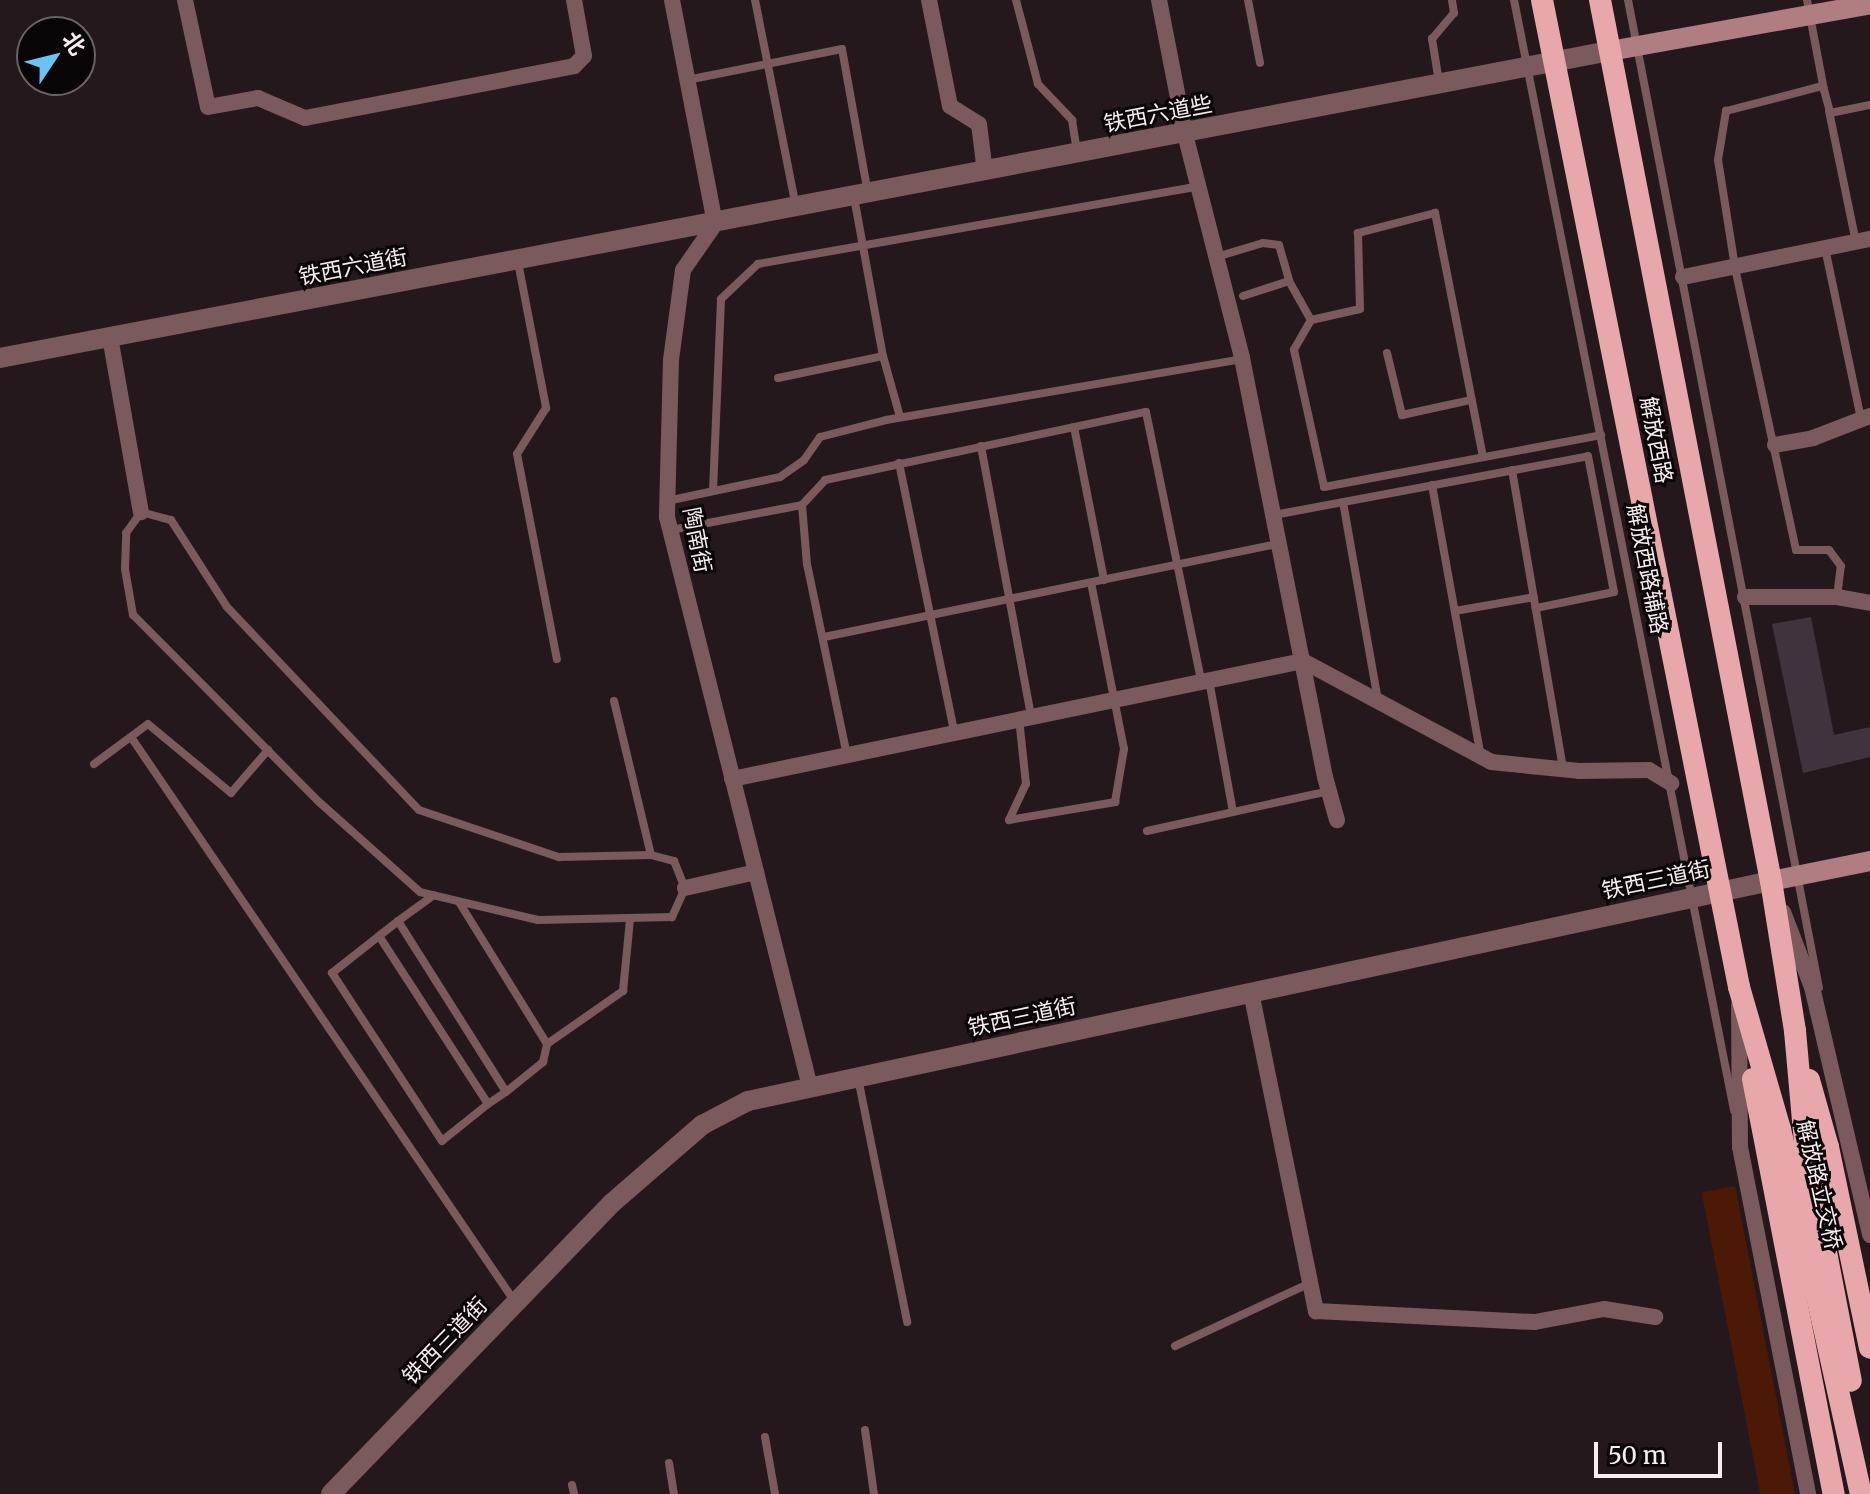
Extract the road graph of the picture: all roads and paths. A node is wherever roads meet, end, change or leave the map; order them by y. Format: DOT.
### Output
graph roads {
  1 [pos="185,0"];
  2 [pos="574,0"];
  3 [pos="672,0"];
  4 [pos="755,0"];
  5 [pos="929,0"];
  6 [pos="1016,0"];
  7 [pos="1159,0"];
  8 [pos="1248,0"];
  9 [pos="1452,0"];
  10 [pos="1514,0"];
  11 [pos="1542,0"];
  12 [pos="1600,0"];
  13 [pos="1628,0"];
  14 [pos="1870,4"];
  15 [pos="1808,8"];
  16 [pos="1637,46"];
  17 [pos="1610,51"];
  18 [pos="767,62"];
  19 [pos="1260,63"];
  20 [pos="1554,63"];
  21 [pos="1528,69"];
  22 [pos="687,80"];
  23 [pos="1440,85"];
  24 [pos="1823,86"];
  25 [pos="1870,105"];
  26 [pos="1830,113"];
  27 [pos="1185,134"];
  28 [pos="1078,154"];
  29 [pos="985,172"];
  30 [pos="1199,186"];
  31 [pos="861,195"];
  32 [pos="796,208"];
  33 [pos="715,224"];
  34 [pos="1863,241"];
  35 [pos="862,245"];
  36 [pos="1825,248"];
  37 [pos="1216,257"];
  38 [pos="518,261"];
  39 [pos="1735,267"];
  40 [pos="1683,277"];
  41 [pos="1289,281"];
  42 [pos="1243,296"];
  43 [pos="1311,320"];
  44 [pos="110,337"];
  45 [pos="1387,353"];
  46 [pos="883,356"];
  47 [pos="0,358"];
  48 [pos="1242,358"];
  49 [pos="778,378"];
  50 [pos="1471,400"];
  51 [pos="900,417"];
  52 [pos="1865,417"];
  53 [pos="1074,427"];
  54 [pos="1601,435"];
  55 [pos="1775,445"];
  56 [pos="981,446"];
  57 [pos="1483,457"];
  58 [pos="899,463"];
  59 [pos="1512,470"];
  60 [pos="1432,485"];
  61 [pos="713,491"];
  62 [pos="667,501"];
  63 [pos="1343,502"];
  64 [pos="802,505"];
  65 [pos="141,512"];
  66 [pos="1274,515"];
  67 [pos="670,531"];
  68 [pos="1280,544"];
  69 [pos="1180,564"];
  70 [pos="1104,580"];
  71 [pos="1091,583"];
  72 [pos="1534,597"];
  73 [pos="1745,597"];
  74 [pos="1837,597"];
  75 [pos="1008,600"];
  76 [pos="1870,603"];
  77 [pos="1536,608"];
  78 [pos="1455,611"];
  79 [pos="929,616"];
  80 [pos="824,637"];
  81 [pos="557,659"];
  82 [pos="1303,661"];
  83 [pos="1205,680"];
  84 [pos="1115,699"];
  85 [pos="614,701"];
  86 [pos="1378,702"];
  87 [pos="1025,718"];
  88 [pos="954,732"];
  89 [pos="131,737"];
  90 [pos="268,750"];
  91 [pos="847,755"];
  92 [pos="1481,757"];
  93 [pos="94,764"];
  94 [pos="1564,770"];
  95 [pos="732,779"];
  96 [pos="1671,783"];
  97 [pos="1329,791"];
  98 [pos="1233,812"];
  99 [pos="1337,820"];
  100 [pos="1147,831"];
  101 [pos="651,855"];
  102 [pos="1870,861"];
  103 [pos="756,872"];
  104 [pos="1799,875"];
  105 [pos="1771,881"];
  106 [pos="685,888"];
  107 [pos="1719,890"];
  108 [pos="434,895"];
  109 [pos="1694,896"];
  110 [pos="459,902"];
  111 [pos="630,919"];
  112 [pos="398,921"];
  113 [pos="379,936"];
  114 [pos="1739,987"];
  115 [pos="1251,992"];
  116 [pos="1795,1031"];
  117 [pos="547,1044"];
  118 [pos="1834,1072"];
  119 [pos="858,1077"];
  120 [pos="810,1087"];
  121 [pos="506,1092"];
  122 [pos="488,1104"];
  123 [pos="1740,1147"];
  124 [pos="1870,1235"];
  125 [pos="1310,1283"];
  126 [pos="516,1303"];
  127 [pos="1655,1317"];
  128 [pos="907,1322"];
  129 [pos="1175,1346"];
  130 [pos="1870,1348"];
  131 [pos="865,1430"];
  132 [pos="765,1437"];
  133 [pos="669,1463"];
  134 [pos="1870,1476"];
  135 [pos="339,1491"];
  136 [pos="674,1494"];
  137 [pos="775,1494"];
  138 [pos="874,1494"];
  139 [pos="1808,1494"];
  140 [pos="1834,1494"];
  141 [pos="1861,1494"];
  1 -- 2 [label="street"];
  3 -- 22 [label="street"];
  4 -- 18 [label="lane"];
  5 -- 29 [label="street"];
  6 -- 28 [label="lane"];
  7 -- 27 [label="street"];
  8 -- 19 [label="lane"];
  9 -- 23 [label="lane"];
  10 -- 21 [label="lane, 解放西路辅路"];
  11 -- 20 [label="highway, 解放西路"];
  12 -- 17 [label="highway, 解放西路"];
  13 -- 16 [label="lane"];
  14 -- 15 [label="main road"];
  15 -- 16 [label="main road"];
  15 -- 24 [label="lane"];
  16 -- 17 [label="main road"];
  16 -- 40 [label="lane"];
  17 -- 20 [label="street, 铁西六道些"];
  17 -- 105 [label="highway, 解放西路"];
  18 -- 22 [label="lane"];
  18 -- 31 [label="lane"];
  18 -- 32 [label="lane"];
  20 -- 21 [label="street, 铁西六道些"];
  20 -- 107 [label="highway, 解放西路"];
  21 -- 23 [label="street, 铁西六道些"];
  21 -- 54 [label="lane, 解放西路辅路"];
  22 -- 33 [label="street"];
  23 -- 27 [label="street, 铁西六道些"];
  24 -- 26 [label="lane"];
  24 -- 39 [label="lane"];
  25 -- 26 [label="lane"];
  26 -- 34 [label="lane"];
  27 -- 28 [label="street, 铁西六道些"];
  27 -- 30 [label="street"];
  28 -- 29 [label="street, 铁西六道些"];
  29 -- 31 [label="street, 铁西六道些"];
  30 -- 35 [label="lane"];
  30 -- 37 [label="street"];
  31 -- 32 [label="street, 铁西六道些"];
  31 -- 35 [label="lane"];
  32 -- 33 [label="street, 铁西六道些"];
  33 -- 38 [label="street, 铁西六道街"];
  33 -- 62 [label="street, 陶南街"];
  34 -- 36 [label="street"];
  35 -- 46 [label="lane"];
  35 -- 61 [label="lane"];
  36 -- 39 [label="street"];
  36 -- 52 [label="lane"];
  37 -- 41 [label="lane"];
  37 -- 48 [label="street"];
  38 -- 44 [label="street, 铁西六道街"];
  38 -- 81 [label="lane"];
  39 -- 40 [label="street"];
  39 -- 55 [label="lane"];
  40 -- 73 [label="lane"];
  41 -- 42 [label="lane"];
  41 -- 43 [label="lane"];
  43 -- 50 [label="lane"];
  43 -- 57 [label="lane"];
  44 -- 47 [label="street, 铁西六道街"];
  44 -- 65 [label="street"];
  45 -- 50 [label="lane"];
  46 -- 49 [label="lane"];
  46 -- 51 [label="lane"];
  48 -- 51 [label="lane"];
  48 -- 66 [label="street"];
  50 -- 57 [label="lane"];
  51 -- 61 [label="lane"];
  52 -- 55 [label="street"];
  53 -- 56 [label="lane"];
  53 -- 69 [label="lane"];
  53 -- 70 [label="lane"];
  54 -- 57 [label="lane"];
  54 -- 96 [label="lane, 解放西路辅路"];
  55 -- 74 [label="lane"];
  56 -- 58 [label="lane"];
  56 -- 75 [label="lane"];
  58 -- 64 [label="lane"];
  58 -- 79 [label="lane"];
  59 -- 60 [label="lane"];
  59 -- 72 [label="lane"];
  59 -- 77 [label="lane"];
  60 -- 63 [label="lane"];
  60 -- 78 [label="lane"];
  61 -- 62 [label="lane"];
  62 -- 67 [label="street, 陶南街"];
  63 -- 66 [label="lane"];
  63 -- 86 [label="lane"];
  64 -- 67 [label="lane"];
  64 -- 80 [label="lane"];
  65 -- 90 [label="lane"];
  65 -- 101 [label="lane"];
  66 -- 68 [label="street"];
  67 -- 95 [label="street, 陶南街"];
  68 -- 69 [label="lane"];
  68 -- 82 [label="street"];
  69 -- 70 [label="lane"];
  69 -- 83 [label="lane"];
  70 -- 71 [label="lane"];
  71 -- 75 [label="lane"];
  71 -- 84 [label="lane"];
  72 -- 77 [label="lane"];
  72 -- 78 [label="lane"];
  73 -- 74 [label="street"];
  73 -- 104 [label="lane"];
  74 -- 76 [label="street"];
  75 -- 79 [label="lane"];
  75 -- 87 [label="lane"];
  77 -- 94 [label="lane"];
  78 -- 92 [label="lane"];
  79 -- 80 [label="lane"];
  79 -- 88 [label="lane"];
  80 -- 91 [label="lane"];
  82 -- 83 [label="street"];
  82 -- 86 [label="street"];
  82 -- 97 [label="street"];
  83 -- 84 [label="street"];
  83 -- 98 [label="lane"];
  84 -- 87 [label="street"];
  84 -- 87 [label="lane"];
  85 -- 101 [label="lane"];
  86 -- 92 [label="street"];
  87 -- 88 [label="street"];
  88 -- 91 [label="street"];
  89 -- 90 [label="lane"];
  89 -- 93 [label="lane"];
  89 -- 126 [label="lane"];
  90 -- 108 [label="lane"];
  91 -- 95 [label="street"];
  92 -- 94 [label="street"];
  94 -- 96 [label="street"];
  95 -- 103 [label="street, 陶南街"];
  96 -- 109 [label="lane, 解放西路辅路"];
  97 -- 98 [label="lane"];
  97 -- 99 [label="street"];
  98 -- 100 [label="lane"];
  101 -- 106 [label="lane"];
  102 -- 104 [label="main road, 铁西三道街"];
  103 -- 106 [label="street"];
  103 -- 120 [label="street, 陶南街"];
  104 -- 105 [label="main road, 铁西三道街"];
  104 -- 118 [label="lane"];
  105 -- 107 [label="street, 铁西三道街"];
  105 -- 116 [label="highway, 解放路立交桥"];
  105 -- 118 [label="street"];
  106 -- 111 [label="lane"];
  107 -- 109 [label="street, 铁西三道街"];
  107 -- 114 [label="highway, 解放路立交桥"];
  108 -- 110 [label="lane"];
  108 -- 112 [label="lane"];
  109 -- 115 [label="street, 铁西三道街"];
  109 -- 123 [label="lane, 解放西路辅路"];
  110 -- 111 [label="lane"];
  110 -- 117 [label="lane"];
  111 -- 117 [label="lane"];
  112 -- 113 [label="lane"];
  112 -- 121 [label="lane"];
  113 -- 122 [label="lane"];
  113 -- 122 [label="lane"];
  114 -- 123 [label="street"];
  114 -- 140 [label="highway"];
  114 -- 141 [label="highway, 解放路立交桥"];
  115 -- 119 [label="street, 铁西三道街"];
  115 -- 125 [label="street"];
  116 -- 130 [label="highway"];
  116 -- 134 [label="highway, 解放路立交桥"];
  117 -- 121 [label="lane"];
  118 -- 124 [label="street"];
  119 -- 120 [label="street, 铁西三道街"];
  119 -- 128 [label="lane"];
  120 -- 126 [label="street, 铁西三道街"];
  121 -- 122 [label="lane"];
  123 -- 139 [label="street"];
  125 -- 127 [label="street"];
  125 -- 129 [label="lane"];
  126 -- 135 [label="street, 铁西三道街"];
  131 -- 138 [label="lane"];
  132 -- 137 [label="lane"];
  133 -- 136 [label="lane"];
}
